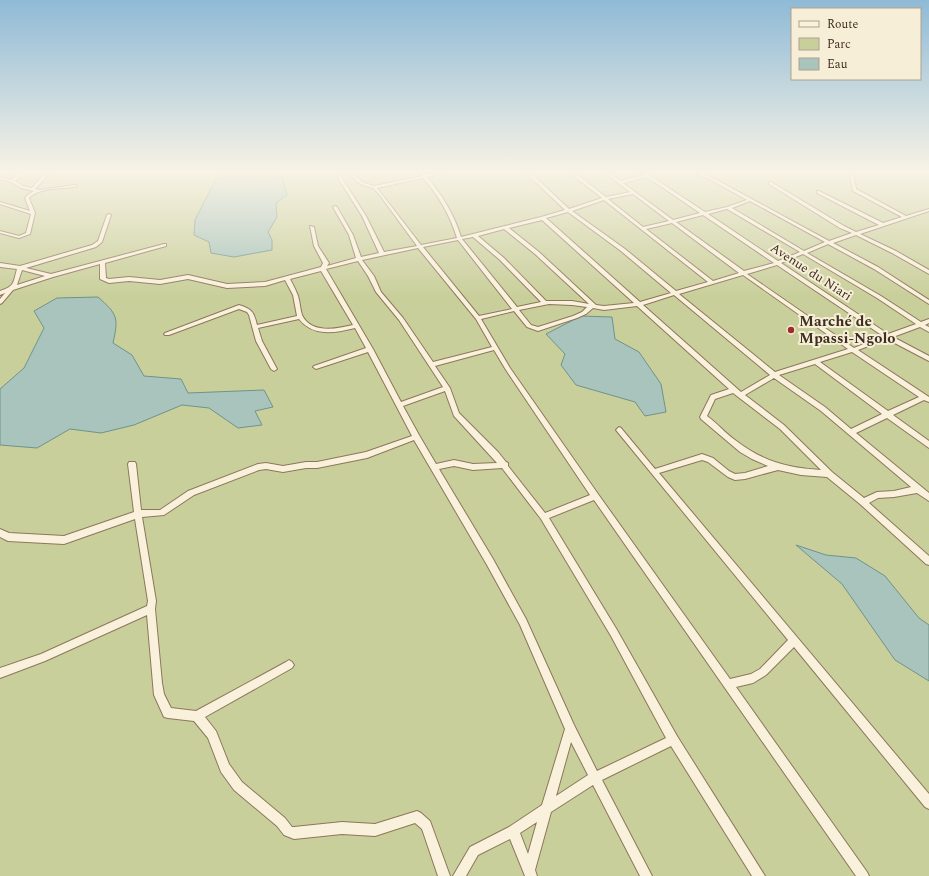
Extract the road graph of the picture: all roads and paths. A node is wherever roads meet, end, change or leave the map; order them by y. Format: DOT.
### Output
graph roads {
  1 [pos="33,213"];
  2 [pos="339,214"];
  3 [pos="363,214"];
  4 [pos="395,214"];
  5 [pos="451,214"];
  6 [pos="556,214"];
  7 [pos="573,214"];
  8 [pos="625,214"];
  9 [pos="662,214"];
  10 [pos="701,214"];
  11 [pos="738,214"];
  12 [pos="775,214"];
  13 [pos="822,214"];
  14 [pos="861,214"];
  15 [pos="899,214"];
  16 [pos="917,214"];
  17 [pos="109,215"];
  18 [pos="905,217"];
  19 [pos="543,218"];
  20 [pos="672,221"];
  21 [pos="883,225"];
  22 [pos="312,227"];
  23 [pos="504,227"];
  24 [pos="643,228"];
  25 [pos="0,232"];
  26 [pos="854,233"];
  27 [pos="474,235"];
  28 [pos="459,238"];
  29 [pos="827,242"];
  30 [pos="164,245"];
  31 [pos="420,247"];
  32 [pos="804,252"];
  33 [pos="382,254"];
  34 [pos="359,259"];
  35 [pos="102,262"];
  36 [pos="778,263"];
  37 [pos="0,265"];
  38 [pos="20,268"];
  39 [pos="324,269"];
  40 [pos="929,272"];
  41 [pos="743,273"];
  42 [pos="51,276"];
  43 [pos="287,278"];
  44 [pos="711,282"];
  45 [pos="10,291"];
  46 [pos="0,293"];
  47 [pos="676,294"];
  48 [pos="0,302"];
  49 [pos="929,302"];
  50 [pos="545,303"];
  51 [pos="639,304"];
  52 [pos="593,305"];
  53 [pos="516,308"];
  54 [pos="301,317"];
  55 [pos="478,318"];
  56 [pos="929,321"];
  57 [pos="919,325"];
  58 [pos="357,326"];
  59 [pos="255,327"];
  60 [pos="929,330"];
  61 [pos="167,334"];
  62 [pos="888,337"];
  63 [pos="496,348"];
  64 [pos="370,349"];
  65 [pos="852,350"];
  66 [pos="929,359"];
  67 [pos="816,361"];
  68 [pos="431,365"];
  69 [pos="316,367"];
  70 [pos="274,369"];
  71 [pos="774,375"];
  72 [pos="447,388"];
  73 [pos="734,390"];
  74 [pos="741,395"];
  75 [pos="927,399"];
  76 [pos="400,405"];
  77 [pos="888,414"];
  78 [pos="619,430"];
  79 [pos="851,432"];
  80 [pos="416,437"];
  81 [pos="929,445"];
  82 [pos="132,464"];
  83 [pos="505,465"];
  84 [pos="434,467"];
  85 [pos="775,468"];
  86 [pos="654,472"];
  87 [pos="829,474"];
  88 [pos="919,489"];
  89 [pos="595,496"];
  90 [pos="929,498"];
  91 [pos="863,502"];
  92 [pos="138,514"];
  93 [pos="544,517"];
  94 [pos="0,534"];
  95 [pos="929,561"];
  96 [pos="151,609"];
  97 [pos="794,640"];
  98 [pos="289,665"];
  99 [pos="0,673"];
  100 [pos="728,684"];
  101 [pos="197,716"];
  102 [pos="570,729"];
  103 [pos="673,740"];
  104 [pos="594,778"];
  105 [pos="929,803"];
  106 [pos="548,808"];
  107 [pos="513,831"];
  108 [pos="530,873"];
  109 [pos="444,876"];
  110 [pos="459,876"];
  111 [pos="646,876"];
  112 [pos="759,876"];
  113 [pos="863,876"];
  1 -- 25 [label="street"];
  2 -- 34 [label="street"];
  3 -- 33 [label="street"];
  4 -- 31 [label="street"];
  5 -- 28 [label="street"];
  6 -- 19 [label="street"];
  7 -- 47 [label="street"];
  8 -- 24 [label="street"];
  9 -- 20 [label="street"];
  10 -- 20 [label="street"];
  10 -- 36 [label="street, Avenue du Niari"];
  11 -- 32 [label="street"];
  12 -- 29 [label="street"];
  13 -- 26 [label="street"];
  14 -- 21 [label="street"];
  15 -- 18 [label="street"];
  16 -- 18 [label="street"];
  17 -- 38 [label="street"];
  18 -- 21 [label="street"];
  19 -- 23 [label="street"];
  19 -- 51 [label="street"];
  20 -- 24 [label="street"];
  20 -- 41 [label="street"];
  21 -- 26 [label="street"];
  22 -- 39 [label="street"];
  23 -- 27 [label="street"];
  23 -- 52 [label="street"];
  24 -- 44 [label="street"];
  26 -- 29 [label="street"];
  26 -- 40 [label="street"];
  27 -- 28 [label="street"];
  27 -- 50 [label="street"];
  28 -- 31 [label="street"];
  28 -- 53 [label="street"];
  29 -- 32 [label="street"];
  29 -- 49 [label="street"];
  30 -- 35 [label="street"];
  31 -- 33 [label="street"];
  31 -- 55 [label="street"];
  32 -- 36 [label="street"];
  32 -- 57 [label="street"];
  33 -- 34 [label="street"];
  34 -- 39 [label="street"];
  34 -- 68 [label="street"];
  35 -- 42 [label="street"];
  35 -- 43 [label="street"];
  36 -- 41 [label="street"];
  36 -- 62 [label="street, Avenue du Niari"];
  37 -- 38 [label="street"];
  38 -- 42 [label="street"];
  38 -- 45 [label="street"];
  39 -- 43 [label="street"];
  39 -- 58 [label="street"];
  41 -- 44 [label="street"];
  41 -- 65 [label="street"];
  42 -- 45 [label="street"];
  43 -- 54 [label="street"];
  44 -- 47 [label="street"];
  45 -- 46 [label="street"];
  45 -- 48 [label="street"];
  47 -- 51 [label="street"];
  47 -- 71 [label="street"];
  50 -- 52 [label="street"];
  50 -- 53 [label="street"];
  51 -- 52 [label="street"];
  51 -- 73 [label="street"];
  52 -- 53 [label="street"];
  53 -- 55 [label="street"];
  54 -- 58 [label="street"];
  54 -- 59 [label="street"];
  55 -- 63 [label="street"];
  56 -- 57 [label="street"];
  57 -- 60 [label="street"];
  57 -- 62 [label="street"];
  58 -- 64 [label="street"];
  59 -- 61 [label="street"];
  59 -- 70 [label="street"];
  62 -- 65 [label="street"];
  62 -- 66 [label="street, Avenue du Niari"];
  63 -- 68 [label="street"];
  63 -- 89 [label="street"];
  64 -- 69 [label="street"];
  64 -- 76 [label="street"];
  65 -- 67 [label="street"];
  65 -- 75 [label="street"];
  67 -- 71 [label="street"];
  67 -- 77 [label="street"];
  68 -- 72 [label="street"];
  71 -- 74 [label="street"];
  71 -- 79 [label="street"];
  72 -- 76 [label="street"];
  72 -- 83 [label="street"];
  73 -- 74 [label="street"];
  73 -- 85 [label="street"];
  74 -- 87 [label="street"];
  75 -- 77 [label="street"];
  76 -- 80 [label="street"];
  77 -- 79 [label="street"];
  77 -- 81 [label="street"];
  78 -- 86 [label="street"];
  79 -- 88 [label="street"];
  80 -- 84 [label="street"];
  80 -- 92 [label="street"];
  82 -- 92 [label="street"];
  83 -- 84 [label="street"];
  83 -- 93 [label="street"];
  84 -- 102 [label="street"];
  85 -- 86 [label="street"];
  85 -- 87 [label="street"];
  86 -- 97 [label="street"];
  87 -- 91 [label="street"];
  88 -- 90 [label="street"];
  88 -- 91 [label="street"];
  89 -- 93 [label="street"];
  89 -- 100 [label="street"];
  91 -- 95 [label="street"];
  92 -- 94 [label="street"];
  92 -- 96 [label="street"];
  93 -- 103 [label="street"];
  96 -- 99 [label="street"];
  96 -- 101 [label="street"];
  97 -- 100 [label="street"];
  97 -- 105 [label="street"];
  98 -- 101 [label="street"];
  100 -- 113 [label="street"];
  101 -- 109 [label="street"];
  102 -- 104 [label="street"];
  102 -- 106 [label="street"];
  103 -- 104 [label="street"];
  103 -- 112 [label="street"];
  104 -- 106 [label="street"];
  104 -- 111 [label="street"];
  106 -- 107 [label="street"];
  106 -- 108 [label="street"];
  107 -- 108 [label="street"];
  107 -- 110 [label="street"];
}
